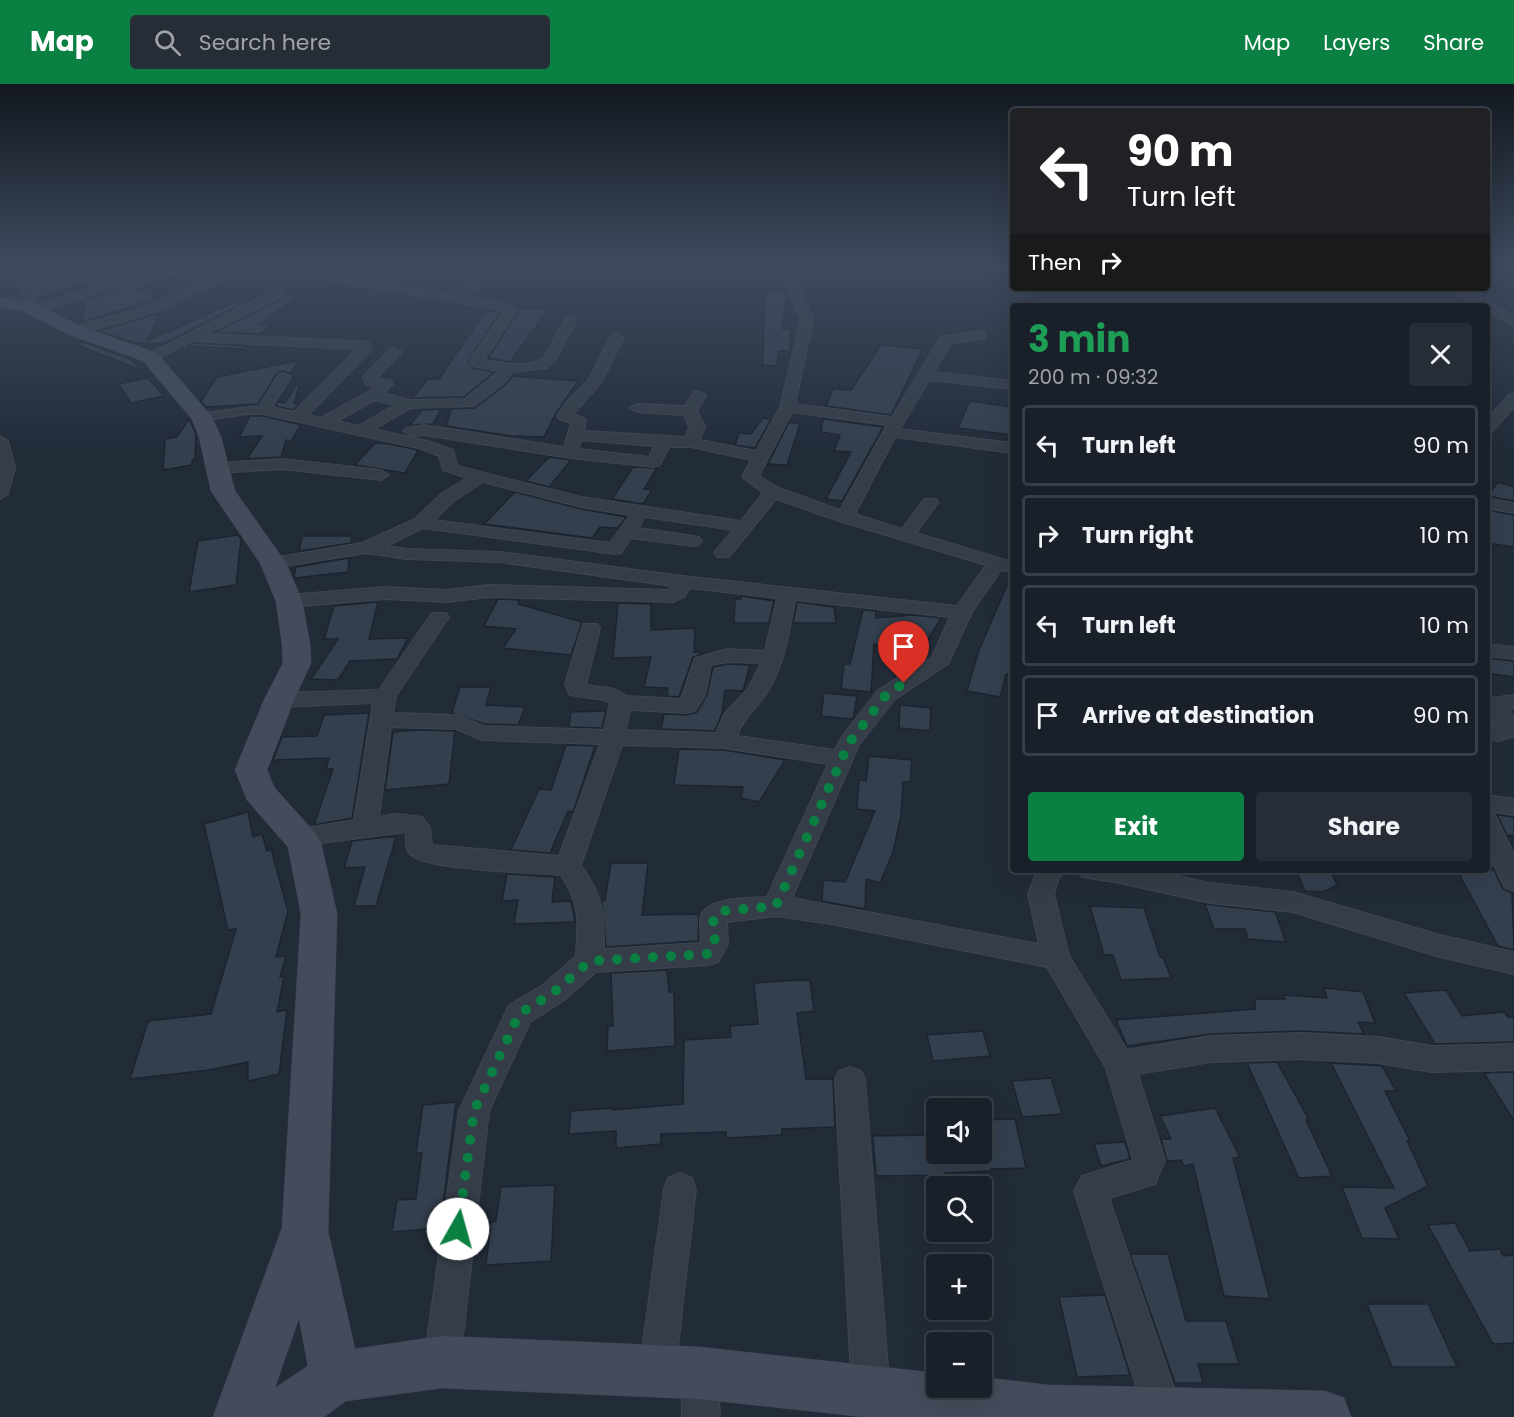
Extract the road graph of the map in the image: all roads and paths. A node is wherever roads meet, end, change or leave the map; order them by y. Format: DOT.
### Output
graph roads {
  1 [pos="68,326"];
  2 [pos="92,326"];
  3 [pos="211,326"];
  4 [pos="498,326"];
  5 [pos="567,326"];
  6 [pos="805,326"];
  7 [pos="76,331"];
  8 [pos="981,335"];
  9 [pos="189,337"];
  10 [pos="617,337"];
  11 [pos="395,352"];
  12 [pos="150,357"];
  13 [pos="508,368"];
  14 [pos="924,375"];
  15 [pos="284,377"];
  16 [pos="1010,385"];
  17 [pos="373,395"];
  18 [pos="699,395"];
  19 [pos="1514,398"];
  20 [pos="408,404"];
  21 [pos="787,407"];
  22 [pos="637,408"];
  23 [pos="263,410"];
  24 [pos="690,411"];
  25 [pos="202,417"];
  26 [pos="298,417"];
  27 [pos="323,423"];
  28 [pos="1490,425"];
  29 [pos="894,427"];
  30 [pos="358,432"];
  31 [pos="576,435"];
  32 [pos="396,438"];
  33 [pos="0,441"];
  34 [pos="664,442"];
  35 [pos="691,442"];
  36 [pos="1010,448"];
  37 [pos="570,453"];
  38 [pos="761,457"];
  39 [pos="218,468"];
  40 [pos="381,475"];
  41 [pos="480,477"];
  42 [pos="773,492"];
  43 [pos="0,494"];
  44 [pos="930,503"];
  45 [pos="1490,504"];
  46 [pos="1513,508"];
  47 [pos="640,512"];
  48 [pos="845,517"];
  49 [pos="421,523"];
  50 [pos="745,527"];
  51 [pos="626,532"];
  52 [pos="906,535"];
  53 [pos="693,541"];
  54 [pos="366,548"];
  55 [pos="723,553"];
  56 [pos="273,563"];
  57 [pos="1005,565"];
  58 [pos="683,582"];
  59 [pos="787,594"];
  60 [pos="289,601"];
  61 [pos="962,612"];
  62 [pos="439,617"];
  63 [pos="590,628"];
  64 [pos="1490,650"];
  65 [pos="1514,653"];
  66 [pos="774,658"];
  67 [pos="386,696"];
  68 [pos="279,700"];
  69 [pos="1514,702"];
  70 [pos="621,703"];
  71 [pos="382,720"];
  72 [pos="1490,733"];
  73 [pos="613,738"];
  74 [pos="724,741"];
  75 [pos="842,759"];
  76 [pos="1490,804"];
  77 [pos="1514,807"];
  78 [pos="365,828"];
  79 [pos="1490,830"];
  80 [pos="298,837"];
  81 [pos="568,866"];
  82 [pos="1048,873"];
  83 [pos="1125,873"];
  84 [pos="1159,876"];
  85 [pos="1514,881"];
  86 [pos="776,906"];
  87 [pos="1056,958"];
  88 [pos="590,961"];
  89 [pos="1514,963"];
  90 [pos="1514,1057"];
  91 [pos="1120,1064"];
  92 [pos="850,1080"];
  93 [pos="680,1189"];
  94 [pos="304,1231"];
  95 [pos="442,1362"];
  96 [pos="686,1387"];
  97 [pos="871,1393"];
  98 [pos="333,1397"];
  99 [pos="1070,1414"];
  100 [pos="1164,1414"];
  101 [pos="238,1417"];
  102 [pos="279,1417"];
  103 [pos="1325,1417"];
  1 -- 7 [label="street"];
  2 -- 7 [label="street"];
  3 -- 9 [label="street"];
  4 -- 13 [label="street"];
  5 -- 13 [label="street"];
  6 -- 21 [label="street"];
  7 -- 12 [label="street"];
  8 -- 14 [label="street"];
  9 -- 12 [label="street"];
  9 -- 26 [label="street"];
  10 -- 31 [label="street"];
  11 -- 17 [label="street"];
  12 -- 25 [label="street"];
  13 -- 20 [label="street"];
  14 -- 16 [label="street"];
  14 -- 29 [label="street"];
  15 -- 23 [label="street"];
  17 -- 20 [label="street"];
  17 -- 27 [label="street"];
  18 -- 24 [label="street"];
  19 -- 28 [label="street"];
  20 -- 30 [label="street"];
  21 -- 29 [label="street"];
  21 -- 38 [label="street"];
  22 -- 24 [label="street"];
  23 -- 25 [label="street"];
  23 -- 26 [label="street"];
  24 -- 35 [label="street"];
  25 -- 39 [label="street"];
  26 -- 27 [label="street"];
  27 -- 30 [label="street"];
  29 -- 36 [label="street"];
  29 -- 48 [label="street"];
  30 -- 32 [label="street"];
  31 -- 34 [label="street"];
  31 -- 37 [label="street"];
  32 -- 37 [label="street"];
  32 -- 41 [label="street"];
  33 -- 43 [label="street"];
  34 -- 35 [label="street"];
  34 -- 37 [label="street"];
  35 -- 38 [label="street"];
  38 -- 42 [label="street"];
  39 -- 40 [label="street"];
  39 -- 56 [label="street"];
  41 -- 47 [label="street"];
  41 -- 49 [label="street"];
  42 -- 48 [label="street"];
  42 -- 50 [label="street"];
  44 -- 52 [label="street"];
  45 -- 46 [label="street"];
  47 -- 50 [label="street"];
  47 -- 51 [label="street"];
  48 -- 52 [label="street"];
  49 -- 51 [label="street"];
  49 -- 54 [label="street"];
  50 -- 55 [label="street"];
  51 -- 53 [label="street"];
  52 -- 57 [label="street"];
  54 -- 56 [label="street"];
  54 -- 58 [label="street"];
  56 -- 60 [label="street"];
  57 -- 61 [label="street"];
  58 -- 59 [label="street"];
  58 -- 60 [label="street"];
  59 -- 61 [label="street"];
  59 -- 66 [label="street"];
  60 -- 68 [label="street"];
  61 -- 75 [label="street"];
  62 -- 67 [label="street"];
  63 -- 70 [label="street"];
  64 -- 65 [label="street"];
  66 -- 70 [label="street"];
  66 -- 74 [label="street"];
  67 -- 68 [label="street"];
  67 -- 71 [label="street"];
  68 -- 80 [label="street"];
  69 -- 72 [label="street"];
  70 -- 73 [label="street"];
  71 -- 73 [label="street"];
  71 -- 78 [label="street"];
  73 -- 74 [label="street"];
  73 -- 81 [label="street"];
  74 -- 75 [label="street"];
  75 -- 86 [label="street"];
  76 -- 77 [label="street"];
  78 -- 80 [label="street"];
  78 -- 81 [label="street"];
  79 -- 85 [label="street"];
  80 -- 94 [label="street"];
  81 -- 88 [label="street"];
  82 -- 87 [label="street"];
  83 -- 84 [label="street"];
  84 -- 89 [label="street"];
  86 -- 87 [label="street"];
  86 -- 88 [label="street"];
  87 -- 91 [label="street"];
  88 -- 95 [label="street"];
  90 -- 91 [label="street"];
  91 -- 100 [label="street"];
  92 -- 97 [label="street"];
  93 -- 96 [label="street"];
  94 -- 98 [label="street"];
  94 -- 101 [label="street"];
  95 -- 96 [label="street"];
  95 -- 98 [label="street"];
  96 -- 97 [label="street"];
  97 -- 99 [label="street"];
  98 -- 102 [label="street"];
  99 -- 100 [label="street"];
  100 -- 103 [label="street"];
}
